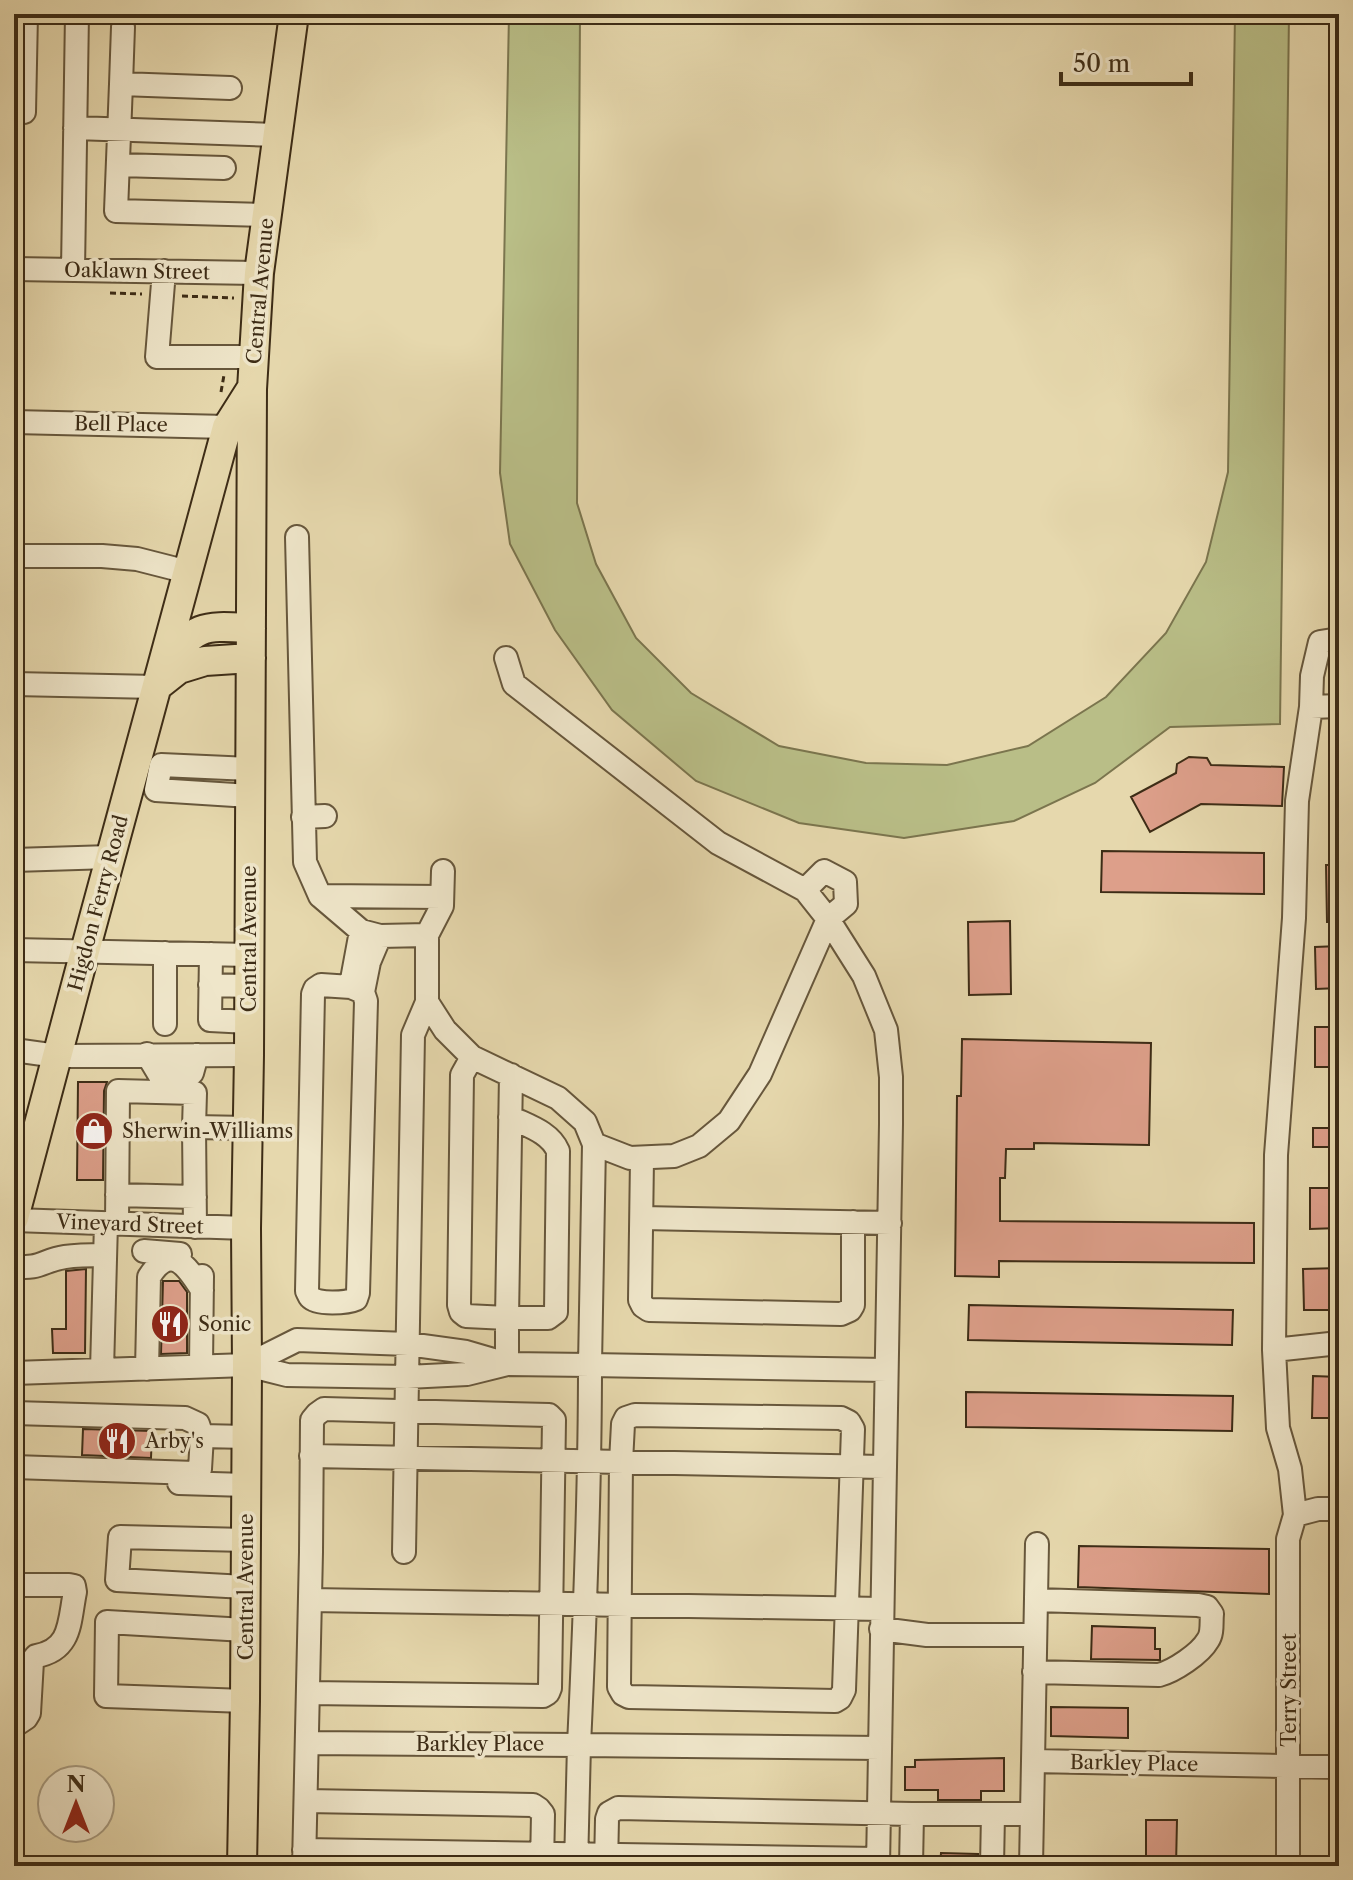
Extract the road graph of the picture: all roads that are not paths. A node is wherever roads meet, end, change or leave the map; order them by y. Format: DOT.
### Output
graph roads {
  1 [pos="26,14"];
  2 [pos="77,14"];
  3 [pos="294,14"];
  4 [pos="123,27"];
  5 [pos="121,84"];
  6 [pos="230,88"];
  7 [pos="14,112"];
  8 [pos="75,128"];
  9 [pos="120,130"];
  10 [pos="276,135"];
  11 [pos="119,165"];
  12 [pos="224,168"];
  13 [pos="267,215"];
  14 [pos="14,269"];
  15 [pos="73,270"];
  16 [pos="164,271"];
  17 [pos="259,273"];
  18 [pos="241,357"];
  19 [pos="252,389"];
  20 [pos="14,422"];
  21 [pos="221,426"];
  22 [pos="297,537"];
  23 [pos="14,556"];
  24 [pos="188,572"];
  25 [pos="251,628"];
  26 [pos="1339,639"];
  27 [pos="251,658"];
  28 [pos="506,658"];
  29 [pos="14,684"];
  30 [pos="156,687"];
  31 [pos="1339,706"];
  32 [pos="1311,707"];
  33 [pos="110,857"];
  34 [pos="14,860"];
  35 [pos="443,871"];
  36 [pos="805,890"];
  37 [pos="320,896"];
  38 [pos="442,897"];
  39 [pos="828,919"];
  40 [pos="370,934"];
  41 [pos="427,935"];
  42 [pos="14,950"];
  43 [pos="85,951"];
  44 [pos="165,953"];
  45 [pos="211,954"];
  46 [pos="249,955"];
  47 [pos="210,985"];
  48 [pos="249,986"];
  49 [pos="357,990"];
  50 [pos="427,1002"];
  51 [pos="249,1022"];
  52 [pos="165,1024"];
  53 [pos="14,1050"];
  54 [pos="249,1055"];
  55 [pos="57,1056"];
  56 [pos="472,1057"];
  57 [pos="511,1075"];
  58 [pos="510,1117"];
  59 [pos="194,1127"];
  60 [pos="248,1128"];
  61 [pos="594,1144"];
  62 [pos="642,1159"];
  63 [pos="117,1195"];
  64 [pos="195,1197"];
  65 [pos="643,1218"];
  66 [pos="14,1219"];
  67 [pos="853,1222"];
  68 [pos="890,1223"];
  69 [pos="111,1224"];
  70 [pos="145,1225"];
  71 [pos="195,1227"];
  72 [pos="246,1228"];
  73 [pos="144,1251"];
  74 [pos="105,1255"];
  75 [pos="14,1266"];
  76 [pos="202,1290"];
  77 [pos="507,1318"];
  78 [pos="1339,1343"];
  79 [pos="408,1344"];
  80 [pos="1274,1350"];
  81 [pos="507,1364"];
  82 [pos="247,1365"];
  83 [pos="590,1365"];
  84 [pos="201,1366"];
  85 [pos="143,1369"];
  86 [pos="102,1370"];
  87 [pos="886,1370"];
  88 [pos="14,1373"];
  89 [pos="407,1377"];
  90 [pos="407,1411"];
  91 [pos="14,1413"];
  92 [pos="202,1436"];
  93 [pos="247,1437"];
  94 [pos="311,1456"];
  95 [pos="14,1457"];
  96 [pos="406,1458"];
  97 [pos="201,1461"];
  98 [pos="553,1461"];
  99 [pos="590,1462"];
  100 [pos="621,1462"];
  101 [pos="851,1466"];
  102 [pos="14,1467"];
  103 [pos="884,1467"];
  104 [pos="14,1477"];
  105 [pos="246,1485"];
  106 [pos="1339,1509"];
  107 [pos="849,1512"];
  108 [pos="883,1514"];
  109 [pos="1295,1515"];
  110 [pos="246,1540"];
  111 [pos="1037,1544"];
  112 [pos="404,1552"];
  113 [pos="14,1585"];
  114 [pos="245,1587"];
  115 [pos="310,1600"];
  116 [pos="1036,1600"];
  117 [pos="551,1604"];
  118 [pos="586,1604"];
  119 [pos="620,1604"];
  120 [pos="847,1608"];
  121 [pos="882,1619"];
  122 [pos="245,1630"];
  123 [pos="1035,1635"];
  124 [pos="846,1656"];
  125 [pos="881,1657"];
  126 [pos="1034,1672"];
  127 [pos="308,1693"];
  128 [pos="245,1701"];
  129 [pos="14,1726"];
  130 [pos="307,1743"];
  131 [pos="579,1745"];
  132 [pos="880,1748"];
  133 [pos="1033,1761"];
  134 [pos="1289,1766"];
  135 [pos="1339,1767"];
  136 [pos="306,1801"];
  137 [pos="878,1812"];
  138 [pos="912,1814"];
  139 [pos="993,1814"];
  140 [pos="1032,1814"];
  141 [pos="304,1858"];
  142 [pos="542,1859"];
  143 [pos="576,1859"];
  144 [pos="606,1860"];
  145 [pos="878,1862"];
  146 [pos="242,1866"];
  147 [pos="911,1866"];
  148 [pos="992,1866"];
  149 [pos="1031,1866"];
  150 [pos="1288,1866"];
  1 -- 7 [label="street"];
  2 -- 8 [label="street"];
  3 -- 10 [label="main road, Central Avenue"];
  4 -- 5 [label="street"];
  5 -- 6 [label="street"];
  5 -- 9 [label="street"];
  8 -- 9 [label="street"];
  8 -- 15 [label="street"];
  9 -- 10 [label="street"];
  9 -- 11 [label="street"];
  10 -- 13 [label="main road, Central Avenue"];
  11 -- 12 [label="street"];
  11 -- 13 [label="street"];
  13 -- 17 [label="main road, Central Avenue"];
  14 -- 15 [label="street, Oaklawn Street"];
  15 -- 16 [label="street, Oaklawn Street"];
  16 -- 17 [label="street, Oaklawn Street"];
  16 -- 18 [label="street"];
  17 -- 18 [label="main road, Central Avenue"];
  18 -- 19 [label="main road, Central Avenue"];
  19 -- 21 [label="main road"];
  19 -- 25 [label="main road, Central Avenue"];
  20 -- 21 [label="street, Bell Place"];
  21 -- 24 [label="main road"];
  22 -- 37 [label="street"];
  23 -- 24 [label="street"];
  24 -- 30 [label="main road"];
  25 -- 27 [label="main road, Central Avenue"];
  25 -- 30 [label="main road"];
  26 -- 32 [label="street, Terry Street"];
  27 -- 30 [label="main road"];
  27 -- 46 [label="main road, Central Avenue"];
  28 -- 36 [label="street"];
  29 -- 30 [label="street"];
  30 -- 33 [label="main road, Higdon Ferry Road"];
  31 -- 32 [label="street"];
  32 -- 80 [label="street, Terry Street"];
  33 -- 34 [label="street"];
  33 -- 43 [label="main road, Higdon Ferry Road"];
  35 -- 38 [label="street"];
  36 -- 39 [label="street"];
  36 -- 39 [label="street"];
  37 -- 38 [label="street"];
  37 -- 40 [label="street"];
  38 -- 41 [label="street"];
  39 -- 62 [label="street"];
  39 -- 68 [label="street"];
  40 -- 41 [label="street"];
  40 -- 49 [label="street"];
  41 -- 50 [label="street"];
  42 -- 43 [label="street"];
  43 -- 44 [label="street"];
  43 -- 55 [label="main road, Higdon Ferry Road"];
  44 -- 45 [label="street"];
  44 -- 52 [label="street"];
  45 -- 46 [label="street"];
  45 -- 47 [label="street"];
  46 -- 48 [label="main road, Central Avenue"];
  47 -- 48 [label="street"];
  47 -- 51 [label="street"];
  48 -- 51 [label="main road, Central Avenue"];
  49 -- 49 [label="street"];
  50 -- 56 [label="street"];
  50 -- 79 [label="street"];
  51 -- 54 [label="main road, Central Avenue"];
  53 -- 55 [label="street"];
  54 -- 55 [label="street"];
  54 -- 60 [label="main road, Central Avenue"];
  55 -- 66 [label="main road, Higdon Ferry Road"];
  56 -- 57 [label="street"];
  56 -- 77 [label="street"];
  57 -- 58 [label="street"];
  57 -- 61 [label="street"];
  58 -- 77 [label="street"];
  58 -- 77 [label="street"];
  59 -- 60 [label="street"];
  59 -- 63 [label="street"];
  59 -- 64 [label="street"];
  60 -- 72 [label="main road, Central Avenue"];
  61 -- 62 [label="street"];
  61 -- 83 [label="street"];
  62 -- 65 [label="street"];
  63 -- 64 [label="street"];
  63 -- 69 [label="street"];
  64 -- 71 [label="street"];
  65 -- 67 [label="street"];
  65 -- 67 [label="street"];
  66 -- 69 [label="street, Vineyard Street"];
  67 -- 68 [label="street"];
  68 -- 87 [label="street"];
  69 -- 70 [label="street, Vineyard Street"];
  69 -- 74 [label="street"];
  70 -- 71 [label="street, Vineyard Street"];
  70 -- 73 [label="street"];
  71 -- 72 [label="street, Vineyard Street"];
  72 -- 82 [label="main road, Central Avenue"];
  73 -- 76 [label="street"];
  73 -- 85 [label="street"];
  74 -- 75 [label="street"];
  74 -- 86 [label="street"];
  76 -- 84 [label="street"];
  76 -- 85 [label="street"];
  77 -- 81 [label="street"];
  78 -- 80 [label="street"];
  79 -- 81 [label="street"];
  79 -- 82 [label="street"];
  79 -- 89 [label="street"];
  80 -- 109 [label="street, Terry Street"];
  81 -- 83 [label="street"];
  81 -- 89 [label="street"];
  82 -- 84 [label="street"];
  82 -- 89 [label="street"];
  82 -- 93 [label="main road, Central Avenue"];
  83 -- 87 [label="street"];
  83 -- 99 [label="street"];
  84 -- 85 [label="street"];
  85 -- 86 [label="street"];
  86 -- 88 [label="street"];
  87 -- 103 [label="street"];
  89 -- 90 [label="street"];
  90 -- 94 [label="street"];
  90 -- 96 [label="street"];
  90 -- 98 [label="street"];
  91 -- 92 [label="street"];
  92 -- 93 [label="street"];
  92 -- 97 [label="street"];
  93 -- 105 [label="main road, Central Avenue"];
  94 -- 96 [label="street"];
  94 -- 115 [label="street"];
  95 -- 97 [label="street"];
  96 -- 98 [label="street"];
  96 -- 112 [label="street"];
  97 -- 102 [label="street"];
  98 -- 99 [label="street"];
  98 -- 117 [label="street"];
  99 -- 100 [label="street"];
  99 -- 118 [label="street"];
  100 -- 101 [label="street"];
  100 -- 101 [label="street"];
  100 -- 119 [label="street"];
  101 -- 103 [label="street"];
  101 -- 107 [label="street"];
  103 -- 108 [label="street"];
  104 -- 105 [label="street"];
  105 -- 110 [label="main road, Central Avenue"];
  106 -- 109 [label="street"];
  107 -- 108 [label="street"];
  107 -- 120 [label="street"];
  108 -- 121 [label="street"];
  109 -- 134 [label="street, Terry Street"];
  110 -- 114 [label="main road, Central Avenue"];
  110 -- 114 [label="street"];
  111 -- 116 [label="street"];
  113 -- 129 [label="street"];
  114 -- 122 [label="main road, Central Avenue"];
  115 -- 117 [label="street"];
  115 -- 127 [label="street"];
  116 -- 123 [label="street"];
  116 -- 126 [label="street"];
  117 -- 118 [label="street"];
  117 -- 127 [label="street"];
  118 -- 119 [label="street"];
  118 -- 131 [label="street"];
  119 -- 120 [label="street"];
  119 -- 124 [label="street"];
  120 -- 121 [label="street"];
  120 -- 124 [label="street"];
  121 -- 123 [label="street"];
  121 -- 125 [label="street"];
  122 -- 128 [label="main road, Central Avenue"];
  122 -- 128 [label="street"];
  123 -- 126 [label="street"];
  124 -- 125 [label="street"];
  125 -- 132 [label="street"];
  126 -- 133 [label="street"];
  127 -- 130 [label="street"];
  128 -- 146 [label="main road, Central Avenue"];
  130 -- 131 [label="street, Barkley Place"];
  130 -- 136 [label="street"];
  131 -- 132 [label="street, Barkley Place"];
  131 -- 143 [label="street"];
  132 -- 137 [label="street"];
  133 -- 134 [label="street, Barkley Place"];
  133 -- 140 [label="street"];
  134 -- 135 [label="street, Barkley Place"];
  134 -- 150 [label="street, Terry Street"];
  136 -- 141 [label="street"];
  136 -- 142 [label="street"];
  137 -- 138 [label="street"];
  137 -- 144 [label="street"];
  137 -- 145 [label="street"];
  138 -- 139 [label="street"];
  138 -- 147 [label="street"];
  139 -- 140 [label="street"];
  139 -- 148 [label="street"];
  140 -- 149 [label="street"];
  141 -- 142 [label="street"];
  142 -- 143 [label="street"];
  143 -- 144 [label="street"];
  144 -- 145 [label="street"];
}
